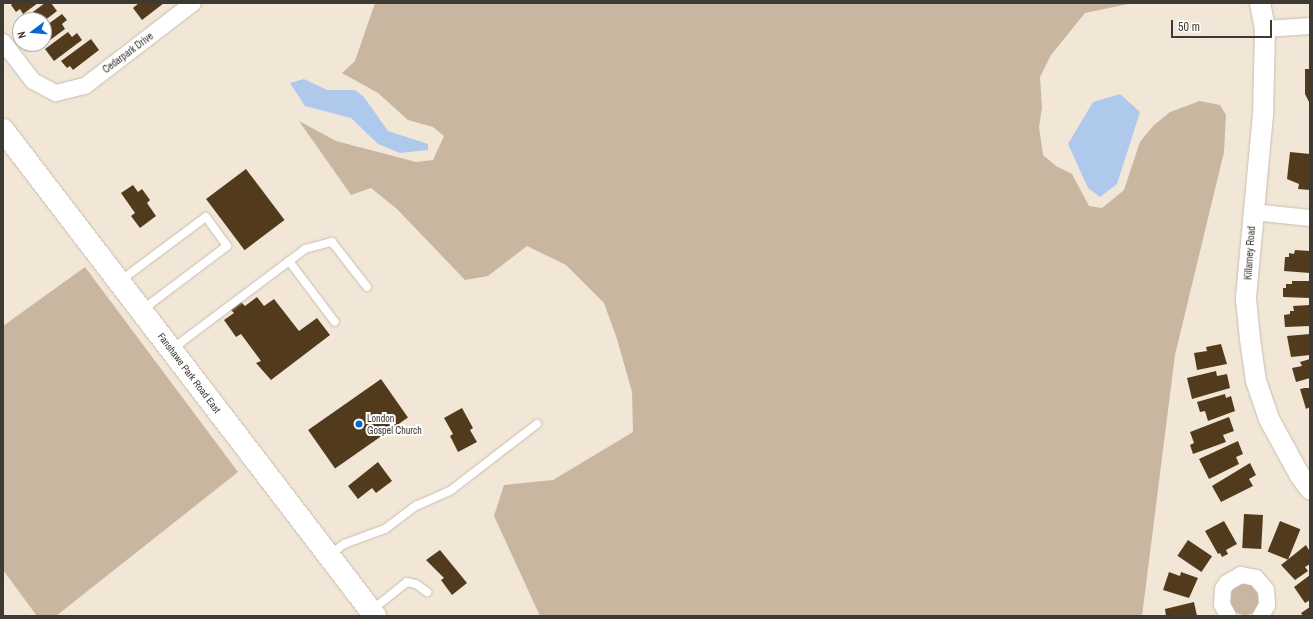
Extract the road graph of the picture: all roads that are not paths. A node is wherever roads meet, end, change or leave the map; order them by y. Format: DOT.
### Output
graph roads {
  1 [pos="194,3"];
  2 [pos="1260,3"];
  3 [pos="1310,26"];
  4 [pos="1265,29"];
  5 [pos="3,42"];
  6 [pos="3,130"];
  7 [pos="1253,212"];
  8 [pos="1310,218"];
  9 [pos="289,261"];
  10 [pos="119,282"];
  11 [pos="367,287"];
  12 [pos="141,311"];
  13 [pos="335,322"];
  14 [pos="171,350"];
  15 [pos="537,424"];
  16 [pos="1310,489"];
  17 [pos="330,556"];
  18 [pos="427,592"];
  19 [pos="373,613"];
  20 [pos="1228,616"];
  21 [pos="1261,616"];
  1 -- 5 [label="street, Cedarpark Drive"];
  2 -- 4 [label="street, Killarney Road"];
  3 -- 4 [label="street"];
  4 -- 7 [label="street, Killarney Road"];
  6 -- 10 [label="main road, Fanshawe Park Road East"];
  7 -- 8 [label="street"];
  7 -- 16 [label="street, Killarney Road"];
  9 -- 11 [label="lane"];
  9 -- 13 [label="lane"];
  9 -- 14 [label="lane"];
  10 -- 12 [label="main road, Fanshawe Park Road East"];
  10 -- 12 [label="lane"];
  12 -- 14 [label="main road, Fanshawe Park Road East"];
  14 -- 17 [label="main road, Fanshawe Park Road East"];
  15 -- 17 [label="lane"];
  17 -- 19 [label="main road, Fanshawe Park Road East"];
  18 -- 19 [label="lane"];
  20 -- 21 [label="street"];
}
